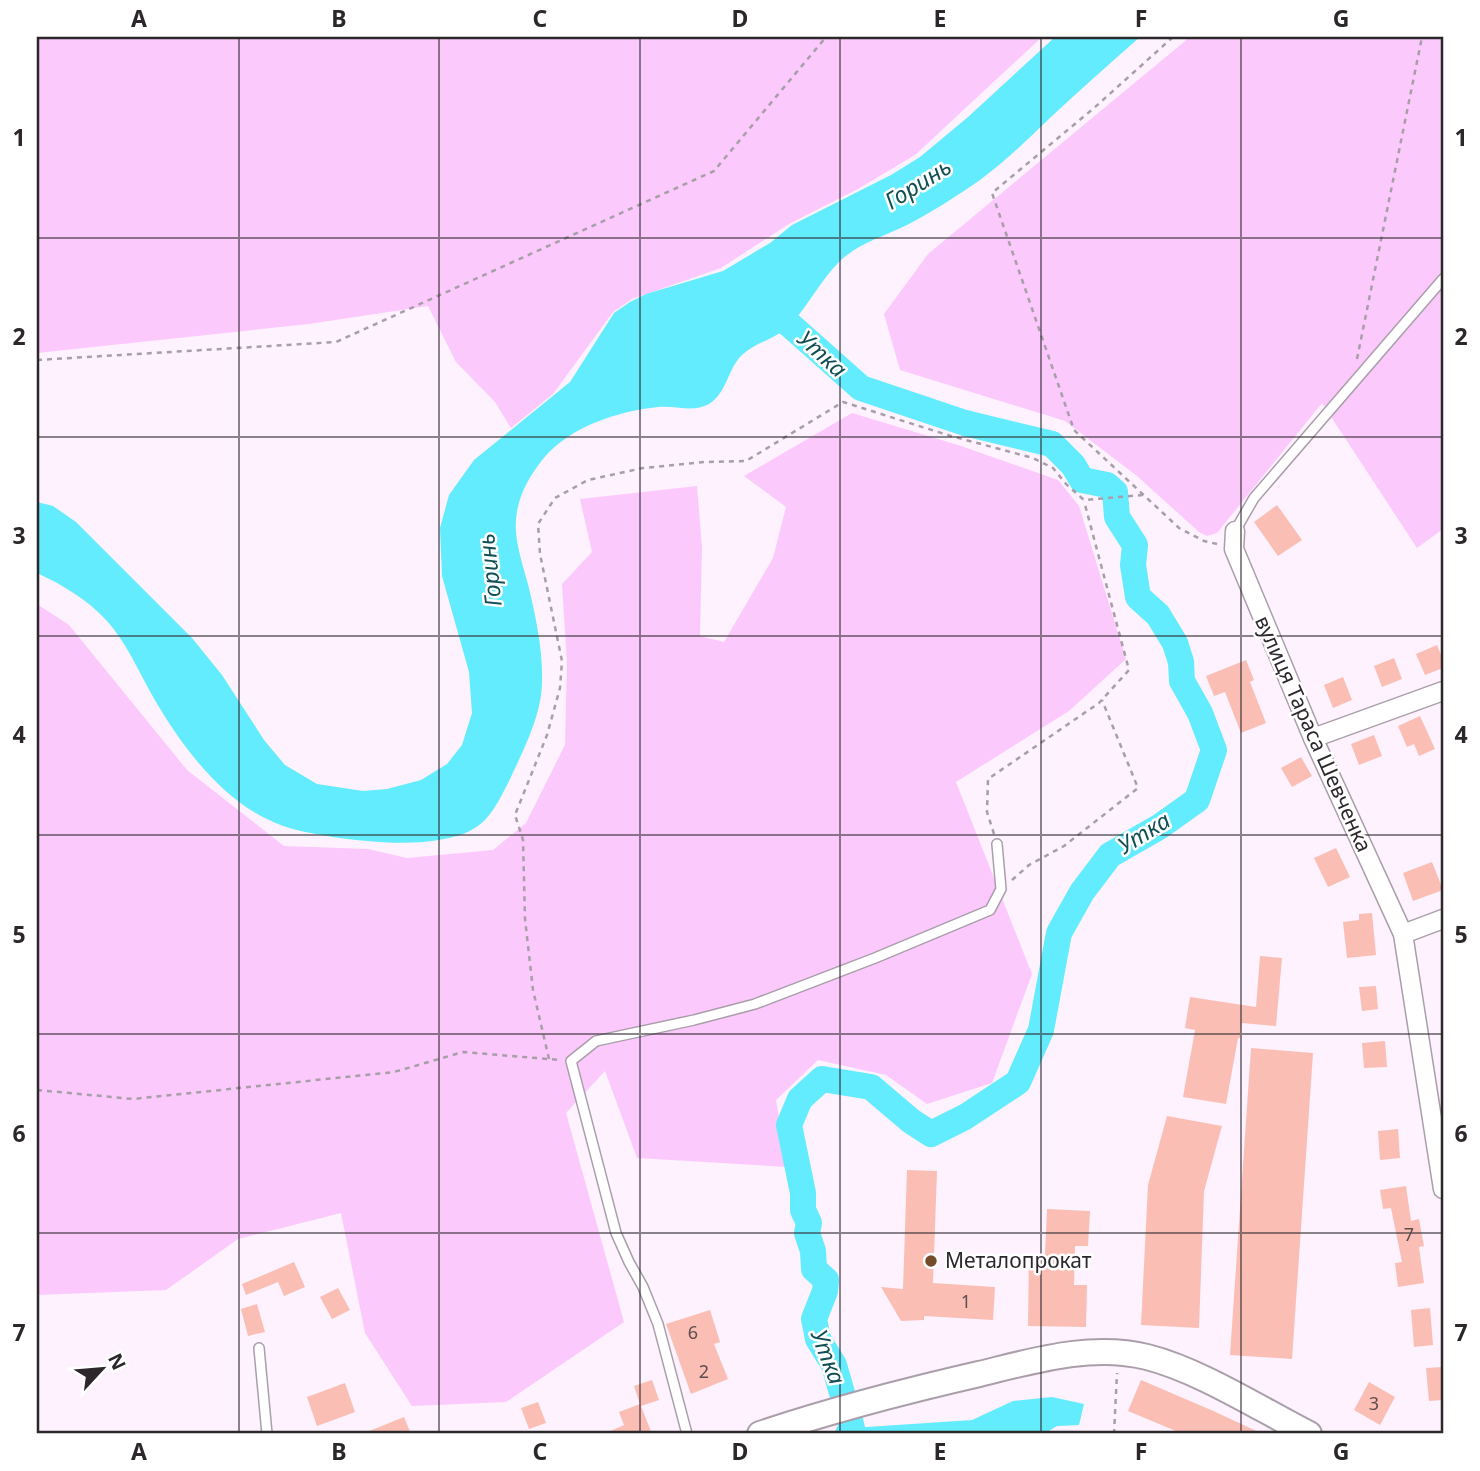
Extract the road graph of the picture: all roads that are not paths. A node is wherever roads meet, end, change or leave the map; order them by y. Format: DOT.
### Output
graph roads {
  1 [pos="1443,279"];
  2 [pos="1235,531"];
  3 [pos="1443,691"];
  4 [pos="1313,738"];
  5 [pos="997,844"];
  6 [pos="1443,919"];
  7 [pos="1403,934"];
  8 [pos="1443,1189"];
  9 [pos="259,1348"];
  10 [pos="267,1434"];
  11 [pos="687,1434"];
  12 [pos="760,1434"];
  13 [pos="1309,1434"];
  1 -- 2 [label="lane"];
  2 -- 4 [label="street, вулиця Тараса Шевченка"];
  3 -- 4 [label="street"];
  4 -- 7 [label="street, вулиця Тараса Шевченка"];
  5 -- 11 [label="lane"];
  6 -- 7 [label="street"];
  7 -- 8 [label="street, вулиця Тараса Шевченка"];
  9 -- 10 [label="lane"];
  12 -- 13 [label="main road"];
}
